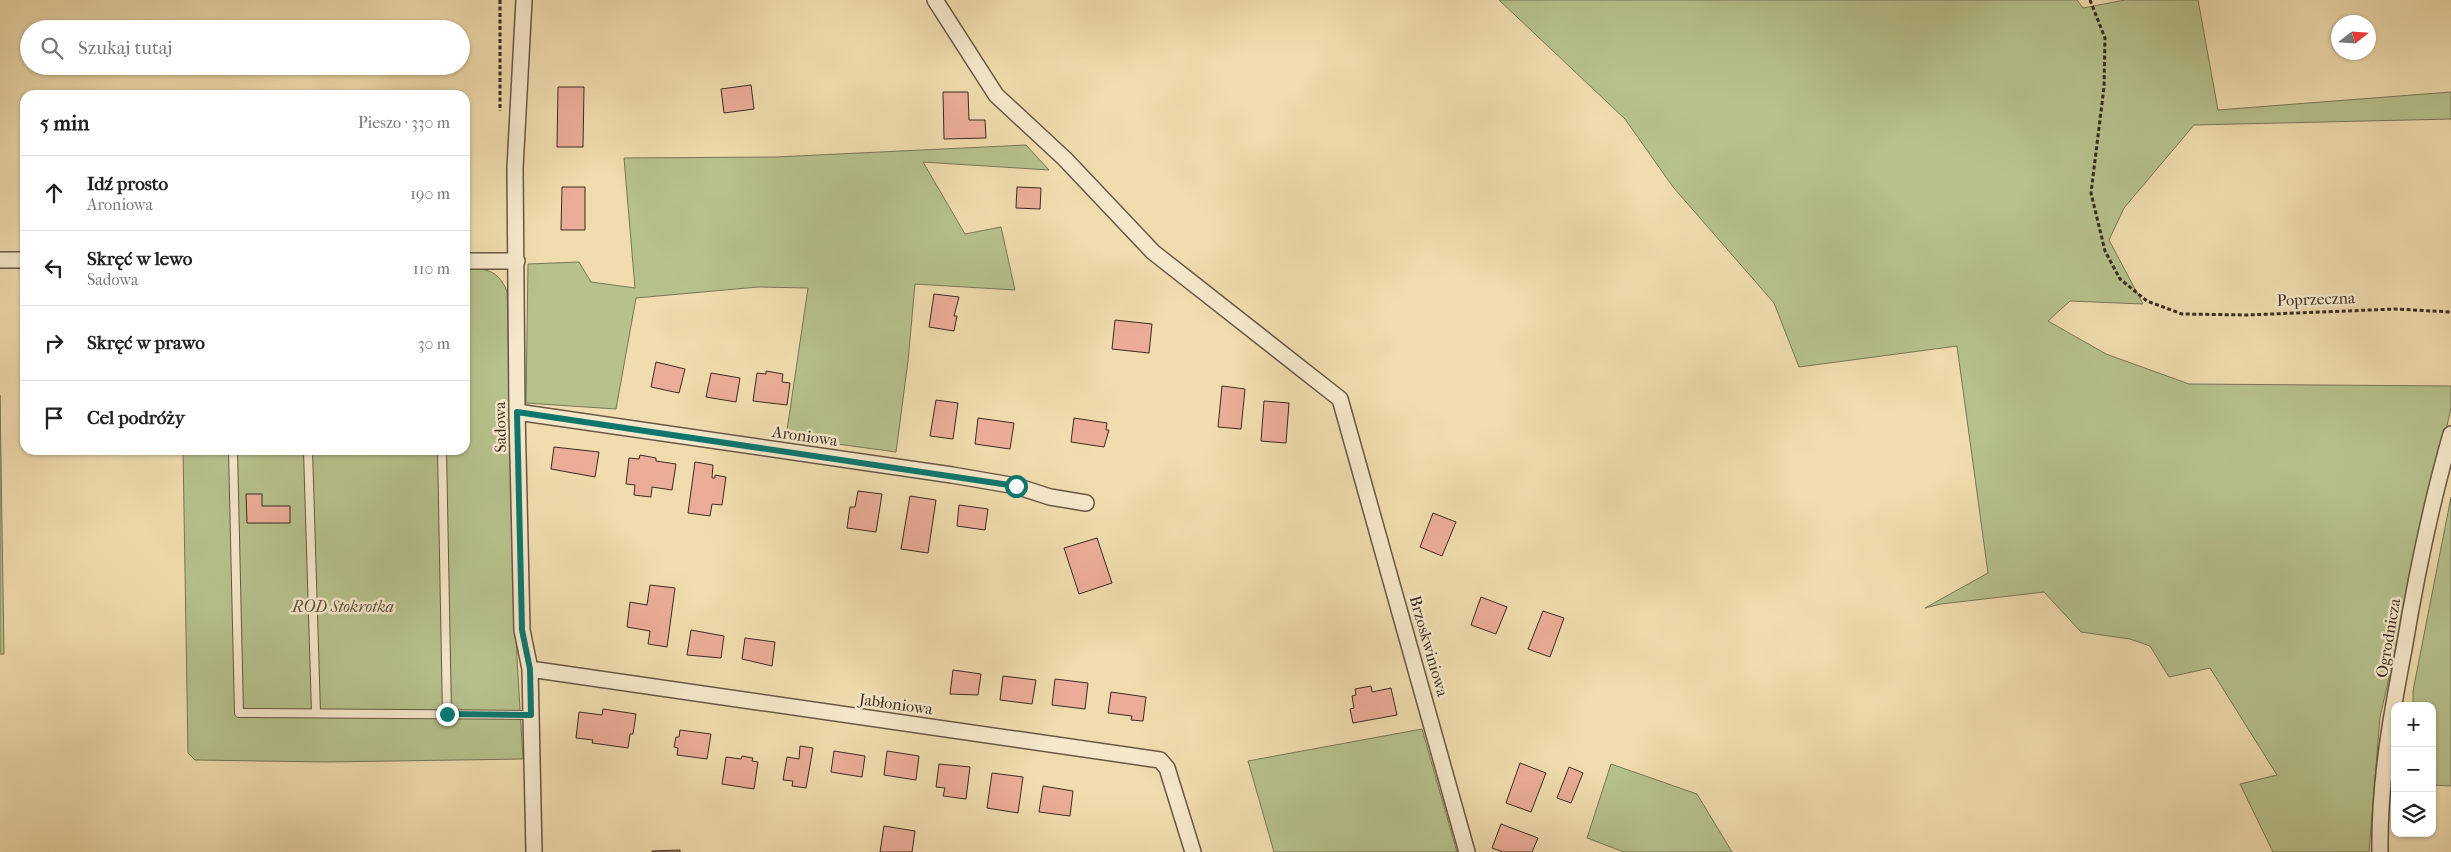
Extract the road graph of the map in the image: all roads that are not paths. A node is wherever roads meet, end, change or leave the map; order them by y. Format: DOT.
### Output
graph roads {
  1 [pos="524,0"];
  2 [pos="934,0"];
  3 [pos="0,260"];
  4 [pos="20,260"];
  5 [pos="470,261"];
  6 [pos="517,261"];
  7 [pos="517,412"];
  8 [pos="2451,434"];
  9 [pos="233,455"];
  10 [pos="308,455"];
  11 [pos="442,455"];
  12 [pos="1086,504"];
  13 [pos="530,669"];
  14 [pos="316,713"];
  15 [pos="447,714"];
  16 [pos="531,715"];
  17 [pos="534,852"];
  18 [pos="1193,852"];
  19 [pos="1467,852"];
  20 [pos="2380,852"];
  1 -- 6 [label="street, Sadowa"];
  2 -- 19 [label="street, Brzoskwiniowa"];
  3 -- 4 [label="street"];
  5 -- 6 [label="street"];
  6 -- 7 [label="street, Sadowa"];
  7 -- 12 [label="street, Aroniowa"];
  7 -- 13 [label="street, Sadowa"];
  8 -- 20 [label="street, Ogrodnicza"];
  9 -- 14 [label="lane"];
  10 -- 14 [label="lane"];
  11 -- 15 [label="lane"];
  13 -- 16 [label="street, Sadowa"];
  13 -- 18 [label="street, Jabłoniowa"];
  14 -- 15 [label="lane"];
  15 -- 16 [label="lane"];
  16 -- 17 [label="street, Sadowa"];
}
